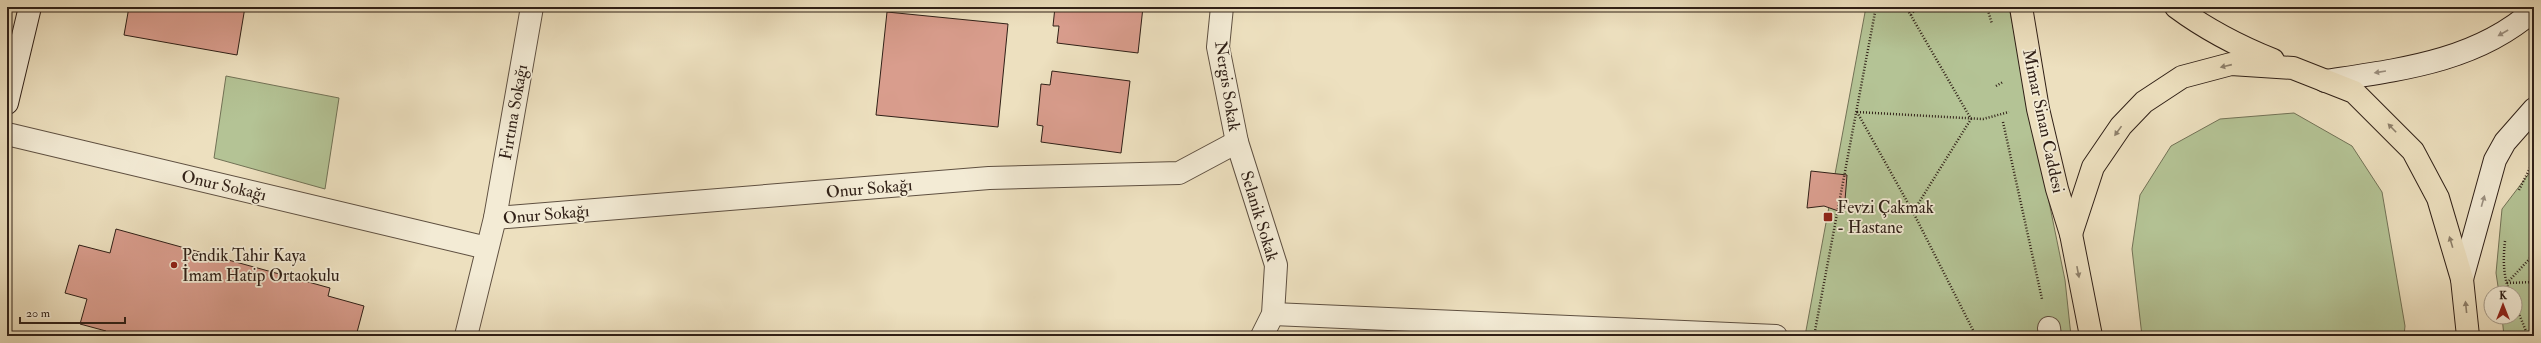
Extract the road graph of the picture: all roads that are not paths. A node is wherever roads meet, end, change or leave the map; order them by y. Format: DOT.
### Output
graph roads {
  1 [pos="30,7"];
  2 [pos="532,7"];
  3 [pos="1222,7"];
  4 [pos="2021,7"];
  5 [pos="2176,7"];
  6 [pos="2534,10"];
  7 [pos="2293,68"];
  8 [pos="2325,81"];
  9 [pos="7,103"];
  10 [pos="2534,109"];
  11 [pos="7,134"];
  12 [pos="1237,142"];
  13 [pos="495,218"];
  14 [pos="2071,234"];
  15 [pos="488,248"];
  16 [pos="2462,279"];
  17 [pos="1273,314"];
  18 [pos="466,336"];
  19 [pos="1262,336"];
  20 [pos="1776,336"];
  21 [pos="2091,336"];
  22 [pos="2468,336"];
  1 -- 9 [label="street"];
  2 -- 13 [label="street, Fırtına Sokağı"];
  3 -- 12 [label="street, Nergis Sokak"];
  4 -- 14 [label="main road, Mimar Sinan Caddesi"];
  5 -- 7 [label="main road"];
  6 -- 8 [label="street, one-way"];
  7 -- 8 [label="main road"];
  7 -- 14 [label="main road, one-way"];
  16 -- 8 [label="main road, one-way"];
  16 -- 10 [label="street, one-way"];
  11 -- 15 [label="street, Onur Sokağı"];
  12 -- 13 [label="street, Onur Sokağı"];
  12 -- 17 [label="street, Selanik Sokak"];
  13 -- 15 [label="street, Fırtına Sokağı"];
  14 -- 21 [label="main road, Mimar Sinan Caddesi, one-way"];
  15 -- 18 [label="street, Fırtına Sokağı"];
  22 -- 16 [label="main road, one-way"];
  17 -- 19 [label="street, Selanik Sokak"];
  17 -- 20 [label="street"];
}
